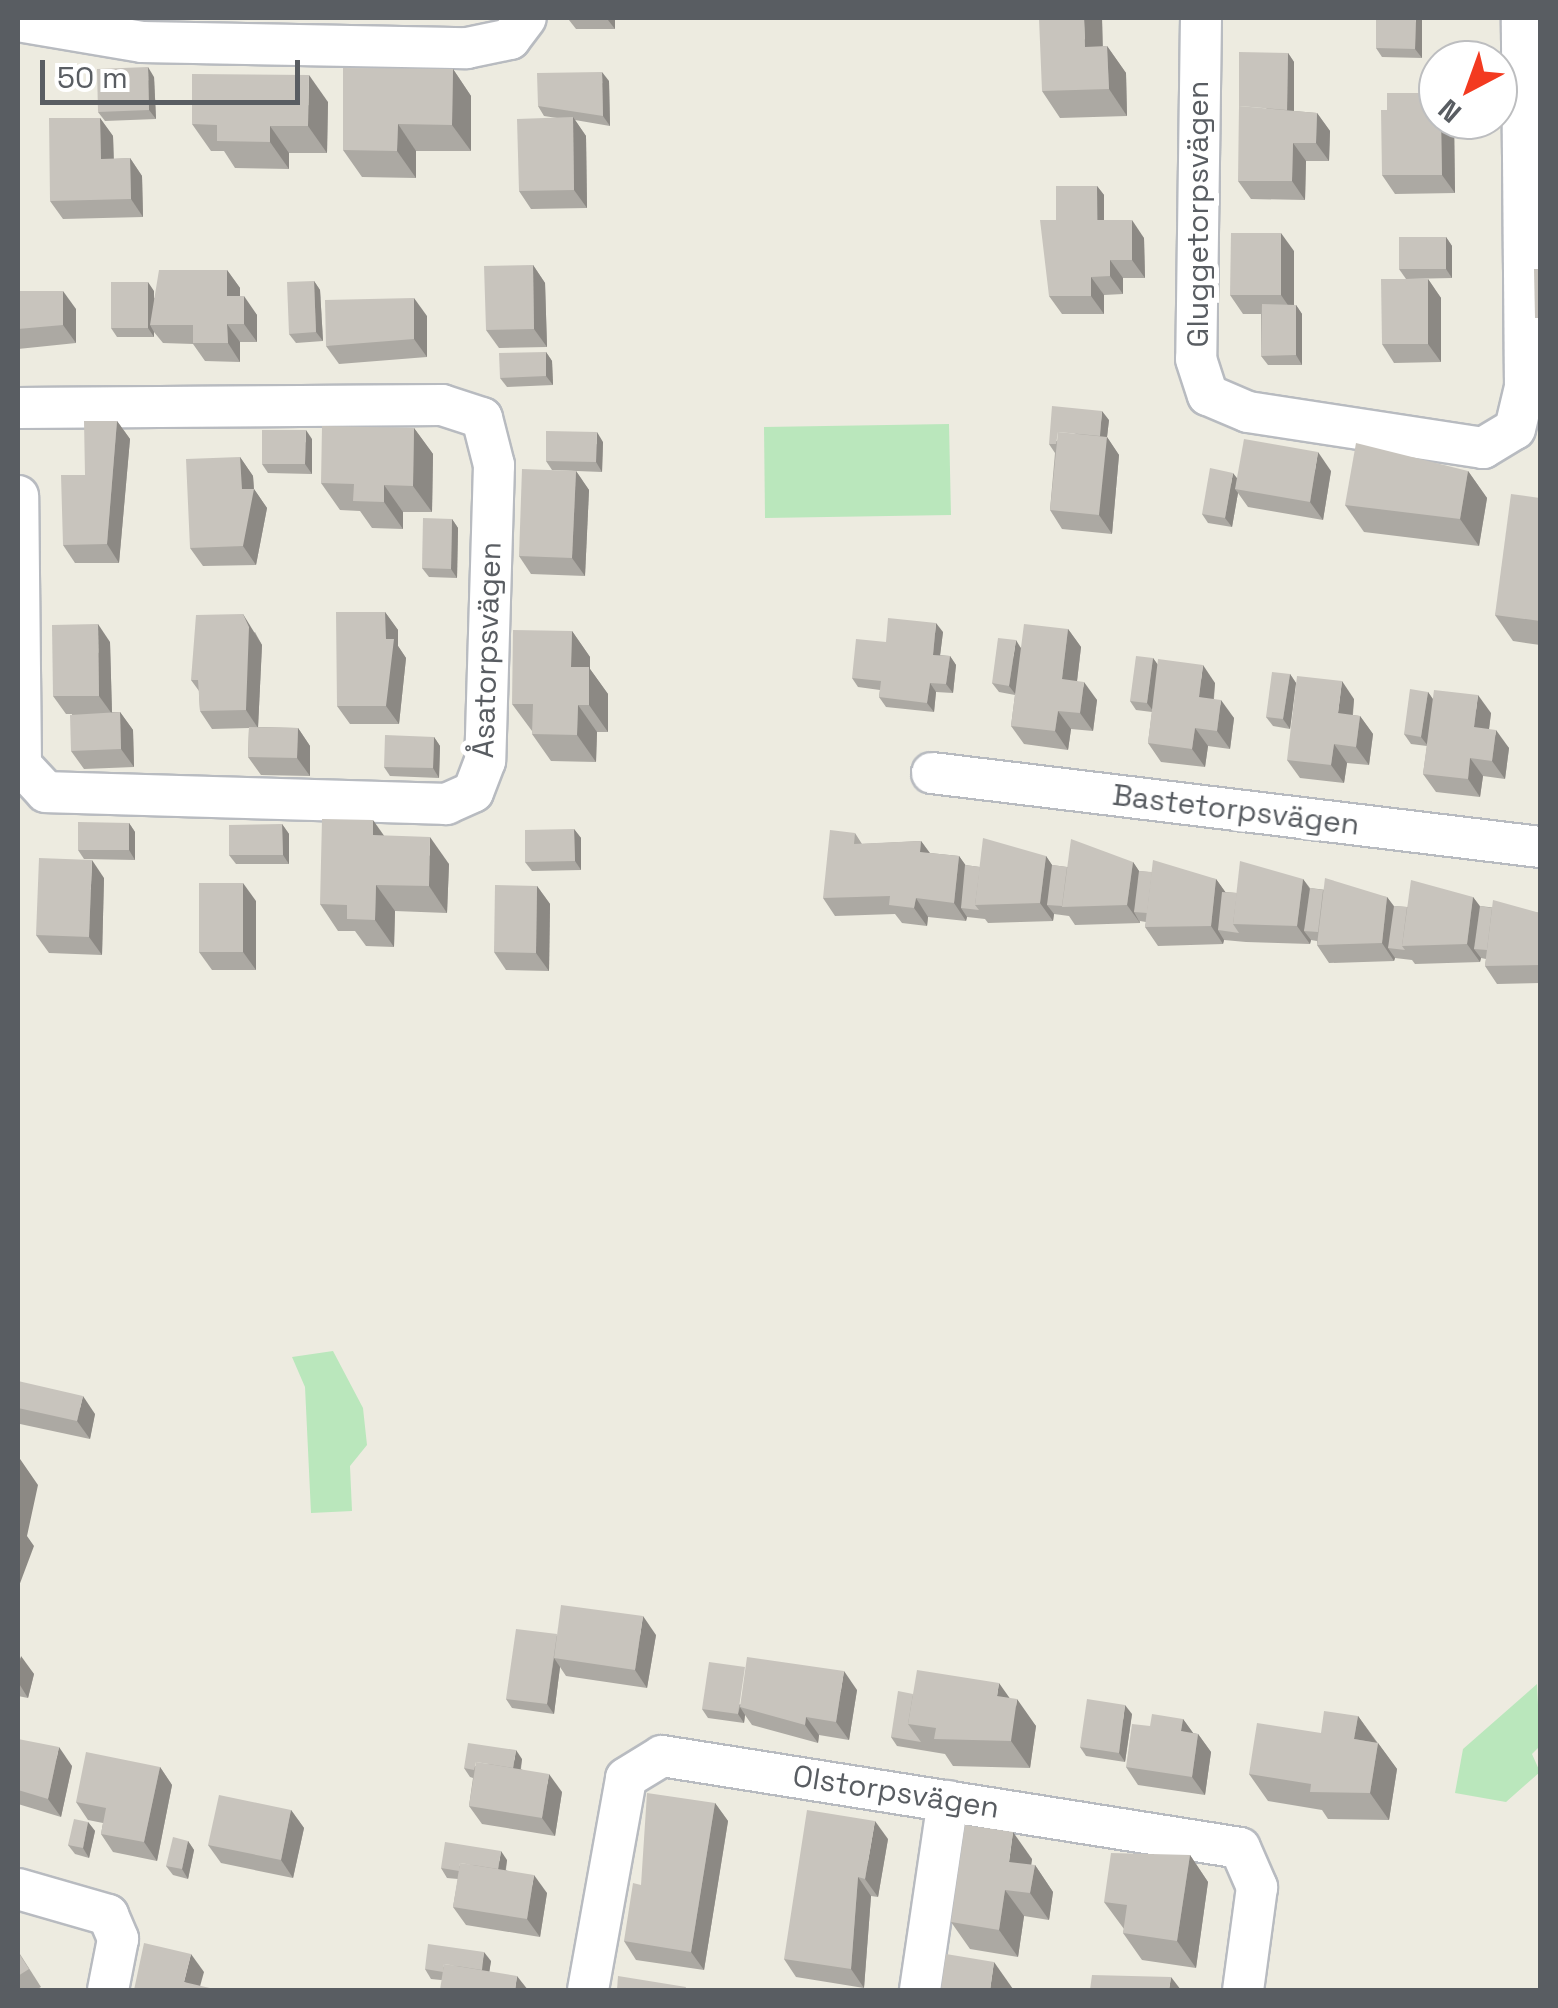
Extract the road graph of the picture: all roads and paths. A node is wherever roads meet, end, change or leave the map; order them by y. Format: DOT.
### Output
graph roads {
  1 [pos="526,18"];
  2 [pos="1201,18"];
  3 [pos="1522,18"];
  4 [pos="18,21"];
  5 [pos="200,30"];
  6 [pos="18,408"];
  7 [pos="18,496"];
  8 [pos="932,773"];
  9 [pos="1540,847"];
  10 [pos="948,1801"];
  11 [pos="18,1889"];
  12 [pos="108,1990"];
  13 [pos="588,1990"];
  14 [pos="920,1990"];
  15 [pos="1244,1990"];
  1 -- 5 [label="street"];
  2 -- 3 [label="street, Gluggetorpsvägen"];
  4 -- 5 [label="street"];
  6 -- 7 [label="street, Åsatorpsvägen"];
  8 -- 9 [label="street, Bastetorpsvägen"];
  10 -- 13 [label="street, Olstorpsvägen"];
  10 -- 14 [label="street"];
  10 -- 15 [label="street, Olstorpsvägen"];
  11 -- 12 [label="street"];
}
